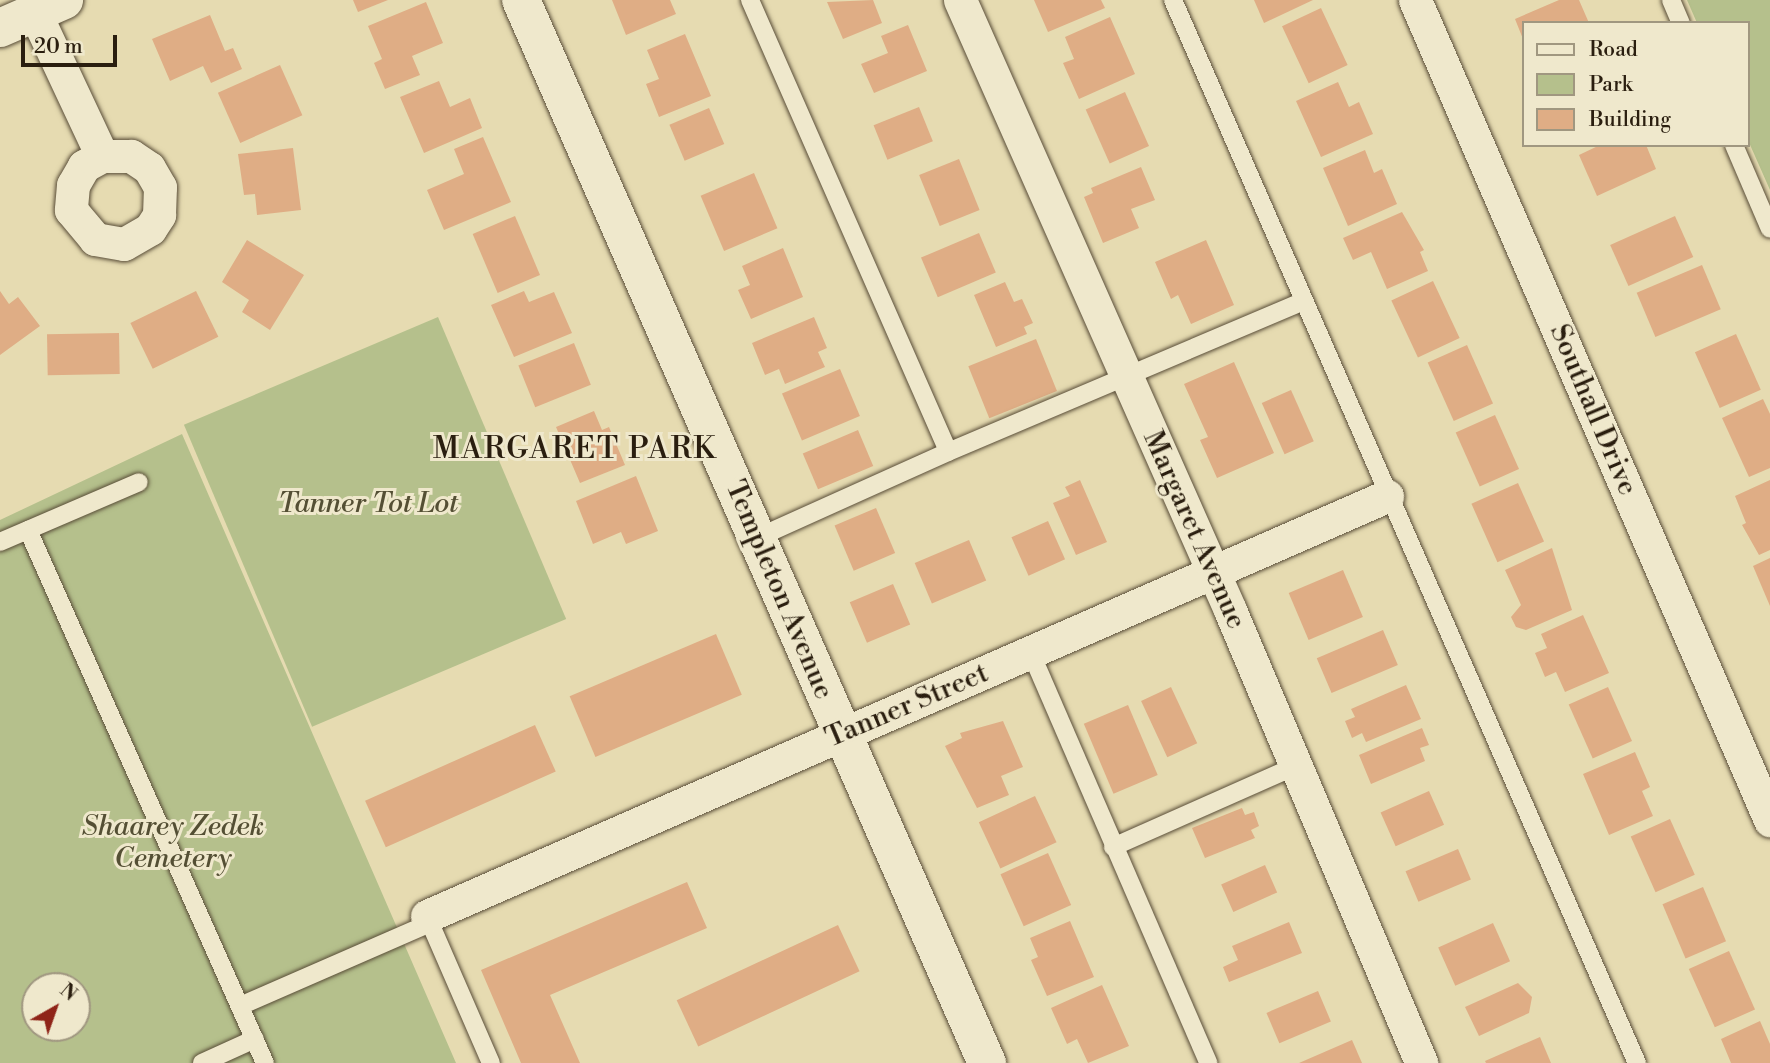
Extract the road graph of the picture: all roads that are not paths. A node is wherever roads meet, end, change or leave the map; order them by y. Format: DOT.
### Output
graph roads {
  1 [pos="521,0"];
  2 [pos="750,0"];
  3 [pos="960,0"];
  4 [pos="1173,0"];
  5 [pos="1415,0"];
  6 [pos="1671,0"];
  7 [pos="49,7"];
  8 [pos="1680,21"];
  9 [pos="0,28"];
  10 [pos="1735,147"];
  11 [pos="102,156"];
  12 [pos="1770,229"];
  13 [pos="1303,301"];
  14 [pos="1126,374"];
  15 [pos="948,452"];
  16 [pos="139,482"];
  17 [pos="1387,496"];
  18 [pos="28,530"];
  19 [pos="757,538"];
  20 [pos="0,542"];
  21 [pos="1213,572"];
  22 [pos="1031,653"];
  23 [pos="842,735"];
  24 [pos="1296,766"];
  25 [pos="1770,820"];
  26 [pos="1113,847"];
  27 [pos="428,920"];
  28 [pos="240,1006"];
  29 [pos="255,1040"];
  30 [pos="202,1063"];
  31 [pos="265,1063"];
  32 [pos="491,1063"];
  33 [pos="987,1063"];
  34 [pos="1208,1063"];
  35 [pos="1422,1063"];
  36 [pos="1637,1063"];
  1 -- 19 [label="street, Templeton Avenue"];
  2 -- 15 [label="lane"];
  3 -- 14 [label="street, Margaret Avenue"];
  4 -- 13 [label="lane"];
  5 -- 25 [label="street, Southall Drive"];
  6 -- 8 [label="lane"];
  7 -- 9 [label="street"];
  7 -- 11 [label="street"];
  10 -- 12 [label="lane"];
  13 -- 14 [label="lane"];
  13 -- 17 [label="lane"];
  14 -- 15 [label="lane"];
  14 -- 21 [label="street, Margaret Avenue"];
  15 -- 19 [label="lane"];
  16 -- 18 [label="lane"];
  17 -- 21 [label="street, Tanner Street"];
  17 -- 36 [label="lane"];
  18 -- 20 [label="lane"];
  18 -- 28 [label="lane"];
  19 -- 23 [label="street, Templeton Avenue"];
  21 -- 22 [label="street, Tanner Street"];
  21 -- 24 [label="street, Margaret Avenue"];
  22 -- 23 [label="street, Tanner Street"];
  22 -- 26 [label="lane"];
  23 -- 27 [label="street, Tanner Street"];
  23 -- 33 [label="street, Templeton Avenue"];
  24 -- 26 [label="lane"];
  24 -- 35 [label="street, Margaret Avenue"];
  26 -- 34 [label="lane"];
  27 -- 28 [label="lane"];
  27 -- 32 [label="lane"];
  28 -- 29 [label="lane"];
  29 -- 30 [label="lane"];
  29 -- 31 [label="lane"];
}
